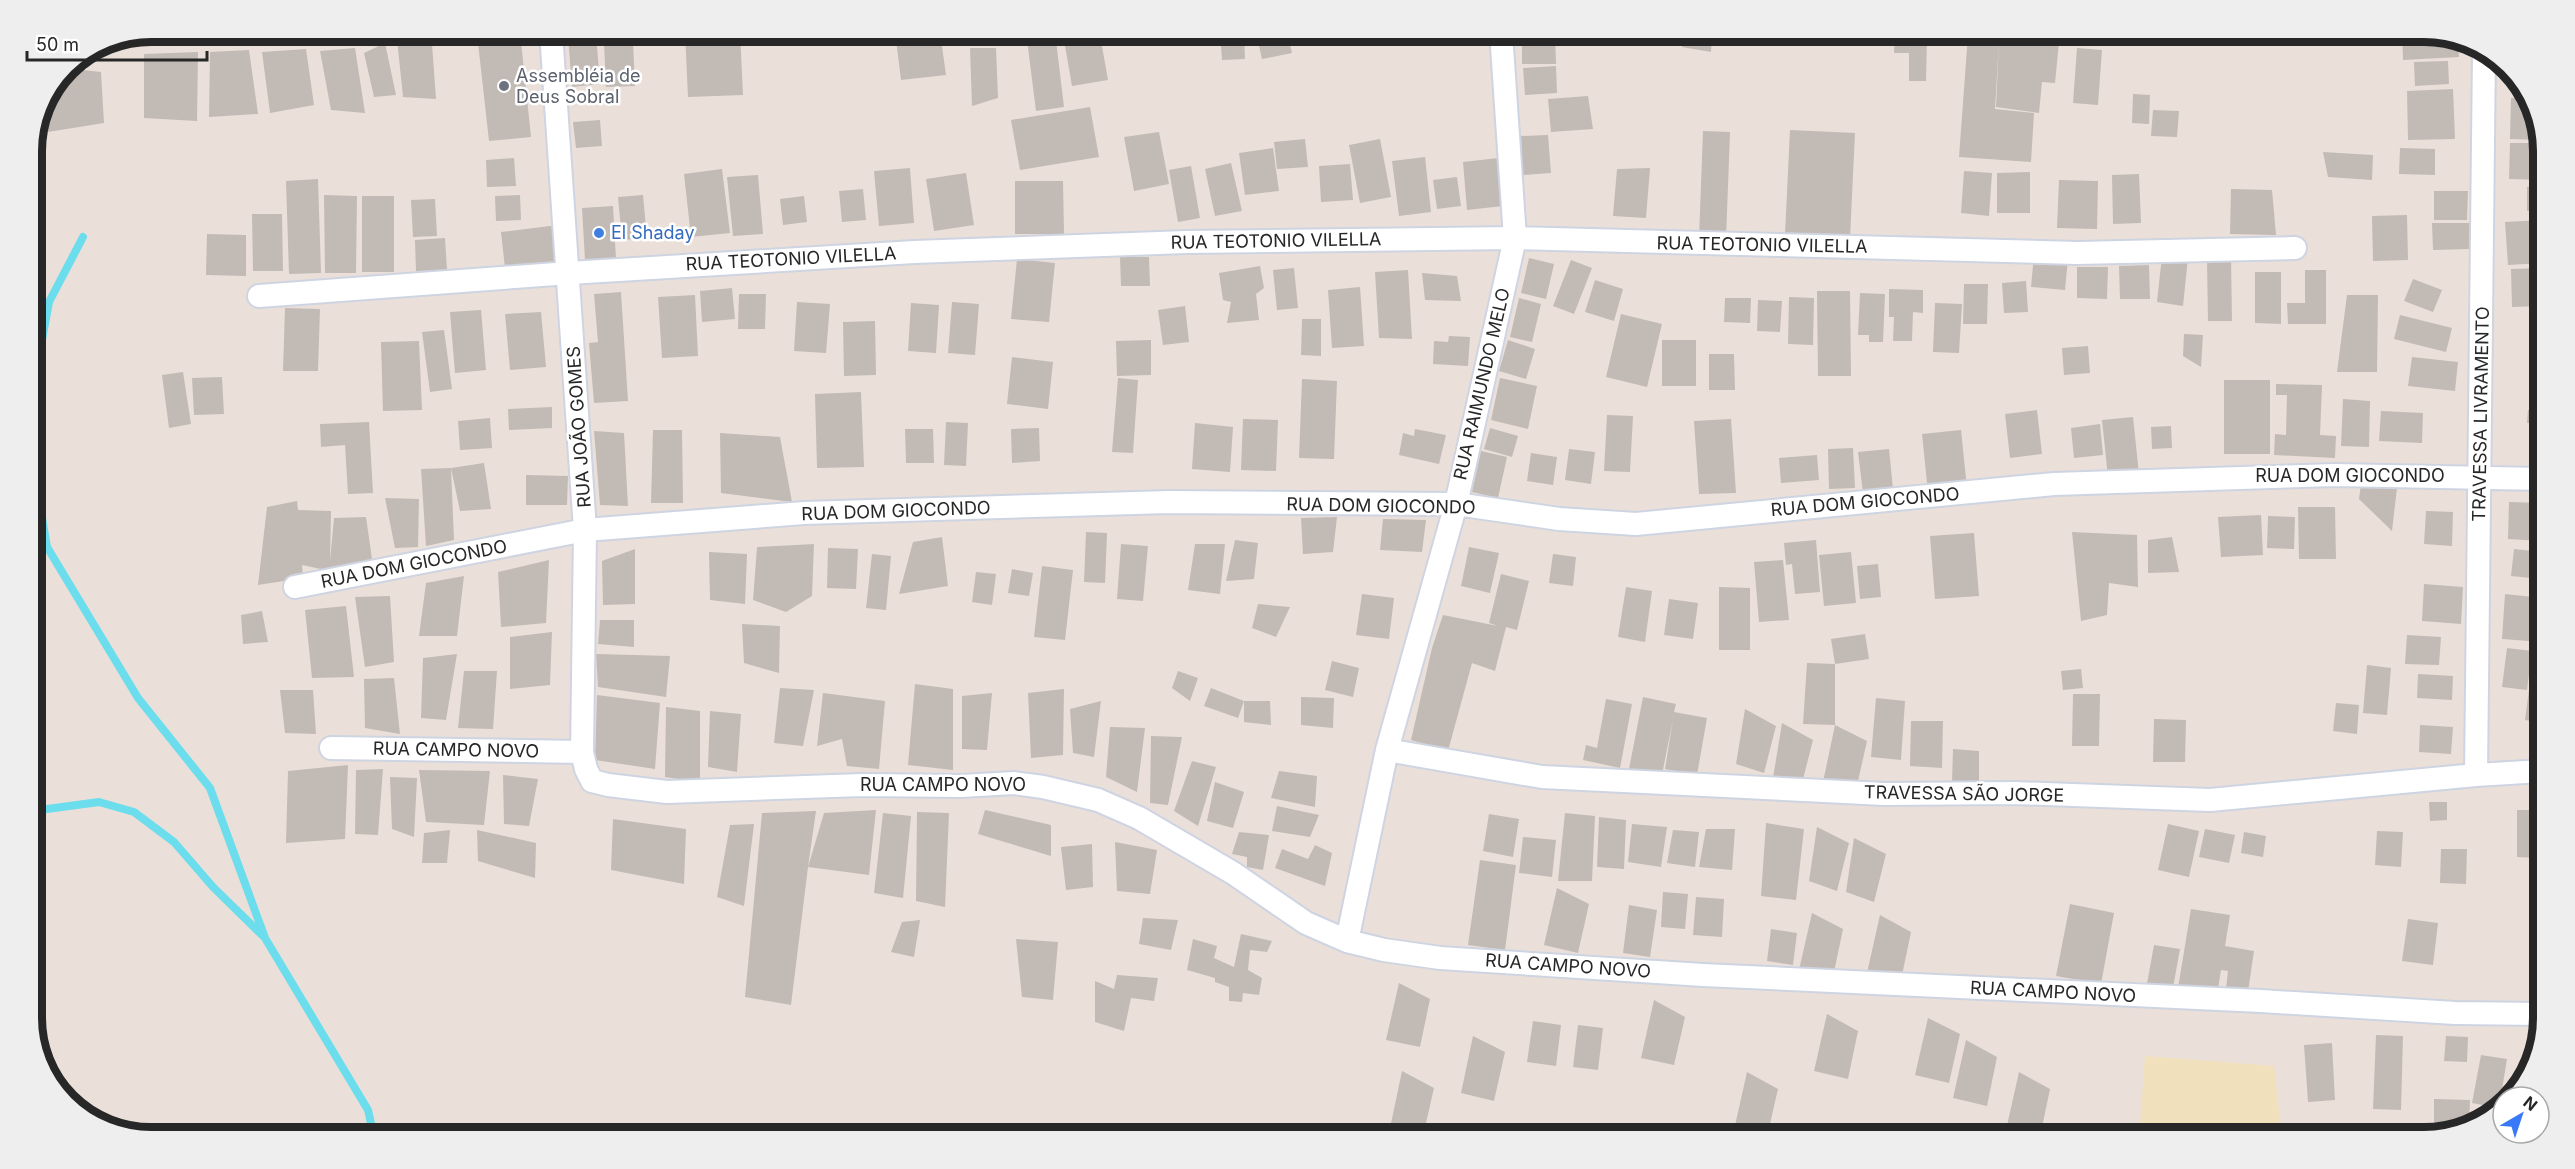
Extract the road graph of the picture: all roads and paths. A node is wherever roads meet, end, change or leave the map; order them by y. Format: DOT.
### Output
graph roads {
  1 [pos="552,42"];
  2 [pos="1502,42"];
  3 [pos="2484,59"];
  4 [pos="1515,238"];
  5 [pos="2295,248"];
  6 [pos="569,273"];
  7 [pos="259,296"];
  8 [pos="2481,476"];
  9 [pos="2533,479"];
  10 [pos="1456,504"];
  11 [pos="585,530"];
  12 [pos="295,587"];
  13 [pos="331,748"];
  14 [pos="1387,750"];
  15 [pos="582,752"];
  16 [pos="2533,772"];
  17 [pos="2476,775"];
  18 [pos="632,788"];
  19 [pos="1347,941"];
  20 [pos="2533,1014"];
  1 -- 6 [label="street, RUA JOÃO GOMES"];
  2 -- 4 [label="street, RUA RAIMUNDO MELO"];
  3 -- 8 [label="street, TRAVESSA LIVRAMENTO"];
  4 -- 5 [label="street, RUA TEOTONIO VILELLA"];
  4 -- 6 [label="street, RUA TEOTONIO VILELLA"];
  4 -- 10 [label="street, RUA RAIMUNDO MELO"];
  6 -- 7 [label="street, RUA TEOTONIO VILELLA"];
  6 -- 11 [label="street, RUA JOÃO GOMES"];
  8 -- 9 [label="street, RUA DOM GIOCONDO"];
  8 -- 10 [label="street, RUA DOM GIOCONDO"];
  8 -- 17 [label="street, TRAVESSA LIVRAMENTO"];
  10 -- 11 [label="street, RUA DOM GIOCONDO"];
  10 -- 14 [label="street, RUA RAIMUNDO MELO"];
  11 -- 12 [label="street, RUA DOM GIOCONDO"];
  11 -- 15 [label="street, RUA JOÃO GOMES"];
  13 -- 15 [label="street, RUA CAMPO NOVO"];
  14 -- 17 [label="street, TRAVESSA SÃO JORGE"];
  14 -- 19 [label="street, RUA RAIMUNDO MELO"];
  15 -- 18 [label="street, RUA JOÃO GOMES"];
  16 -- 17 [label="street, TRAVESSA SÃO JORGE"];
  18 -- 19 [label="street, RUA CAMPO NOVO"];
  19 -- 20 [label="street, RUA CAMPO NOVO"];
}
